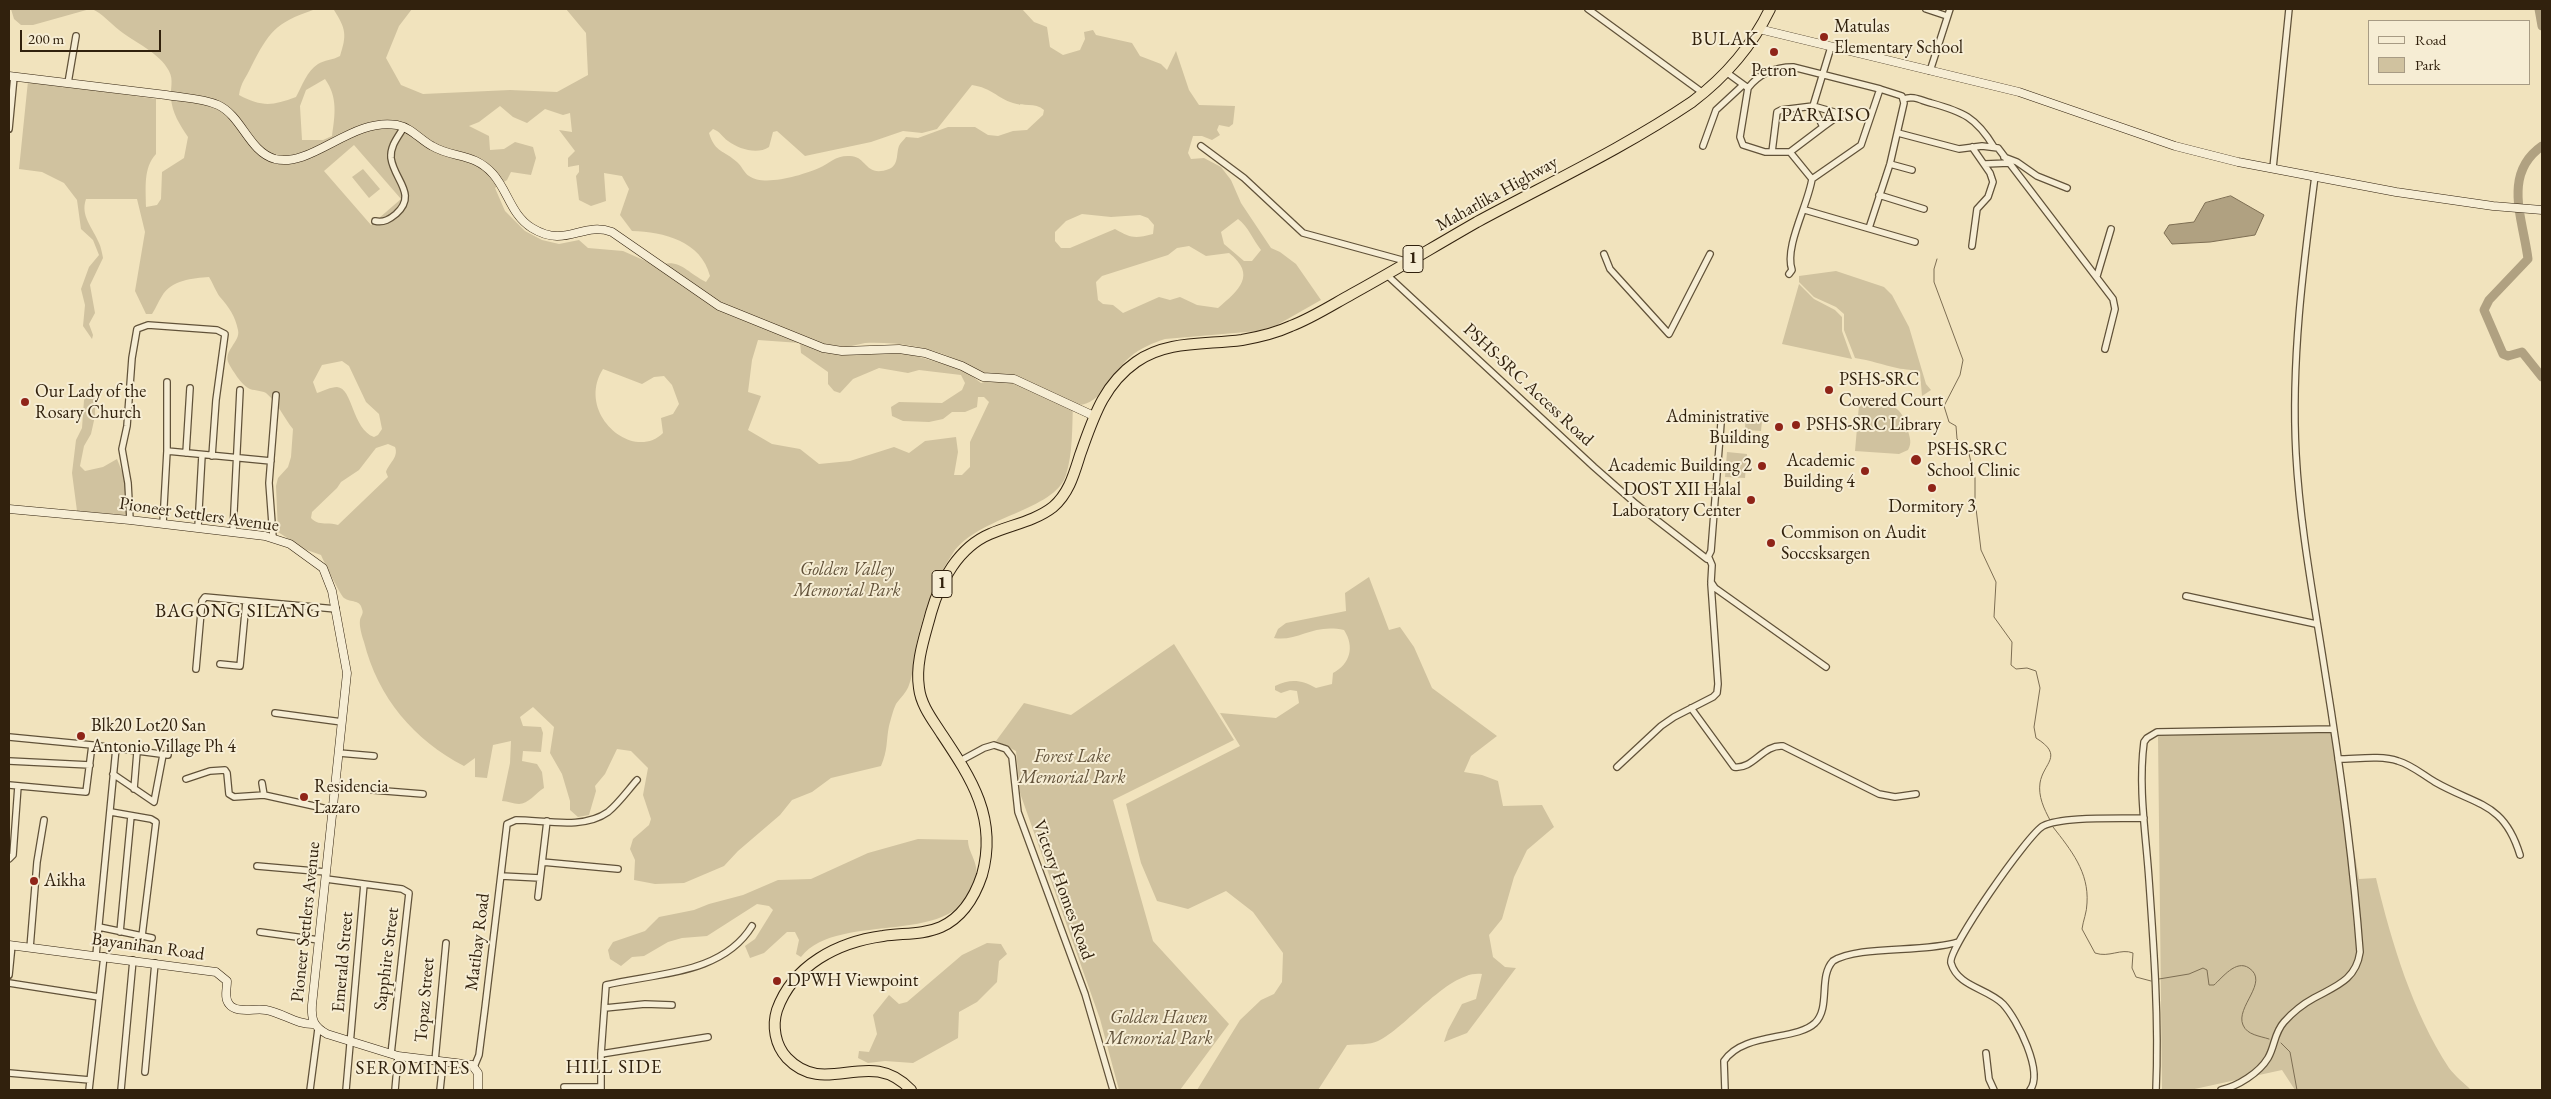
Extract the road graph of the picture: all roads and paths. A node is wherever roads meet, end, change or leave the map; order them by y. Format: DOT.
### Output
graph roads {
  1 [pos="1588,9"];
  2 [pos="1770,9"];
  3 [pos="1926,9"];
  4 [pos="1950,9"];
  5 [pos="2289,9"];
  6 [pos="1948,16"];
  7 [pos="1759,29"];
  8 [pos="76,36"];
  9 [pos="1831,47"];
  10 [pos="1930,71"];
  11 [pos="1726,72"];
  12 [pos="1823,74"];
  13 [pos="12,76"];
  14 [pos="68,83"];
  15 [pos="1746,87"];
  16 [pos="1880,89"];
  17 [pos="1703,93"];
  18 [pos="1904,99"];
  19 [pos="1813,106"];
  20 [pos="1841,114"];
  21 [pos="1850,117"];
  22 [pos="404,127"];
  23 [pos="1823,127"];
  24 [pos="9,129"];
  25 [pos="1898,133"];
  26 [pos="1202,146"];
  27 [pos="1704,146"];
  28 [pos="1972,147"];
  29 [pos="1994,147"];
  30 [pos="1772,152"];
  31 [pos="1790,152"];
  32 [pos="2004,156"];
  33 [pos="2009,162"];
  34 [pos="1890,164"];
  35 [pos="1984,164"];
  36 [pos="2273,168"];
  37 [pos="1912,170"];
  38 [pos="2315,176"];
  39 [pos="1812,179"];
  40 [pos="2067,188"];
  41 [pos="1879,195"];
  42 [pos="1924,209"];
  43 [pos="1804,210"];
  44 [pos="2542,210"];
  45 [pos="375,220"];
  46 [pos="1869,228"];
  47 [pos="2111,229"];
  48 [pos="1915,242"];
  49 [pos="1972,246"];
  50 [pos="1604,254"];
  51 [pos="1710,254"];
  52 [pos="1409,262"];
  53 [pos="1789,274"];
  54 [pos="1387,275"];
  55 [pos="2097,276"];
  56 [pos="2104,349"];
  57 [pos="167,382"];
  58 [pos="190,388"];
  59 [pos="240,390"];
  60 [pos="276,395"];
  61 [pos="1094,416"];
  62 [pos="1721,423"];
  63 [pos="167,451"];
  64 [pos="186,453"];
  65 [pos="202,455"];
  66 [pos="212,456"];
  67 [pos="237,459"];
  68 [pos="271,461"];
  69 [pos="9,509"];
  70 [pos="130,520"];
  71 [pos="163,523"];
  72 [pos="198,527"];
  73 [pos="233,531"];
  74 [pos="273,537"];
  75 [pos="1709,558"];
  76 [pos="1711,584"];
  77 [pos="2186,596"];
  78 [pos="246,602"];
  79 [pos="336,609"];
  80 [pos="2316,624"];
  81 [pos="220,664"];
  82 [pos="1826,667"];
  83 [pos="196,669"];
  84 [pos="1691,708"];
  85 [pos="275,713"];
  86 [pos="342,722"];
  87 [pos="2333,730"];
  88 [pos="9,737"];
  89 [pos="92,745"];
  90 [pos="116,748"];
  91 [pos="137,752"];
  92 [pos="339,753"];
  93 [pos="374,756"];
  94 [pos="2338,759"];
  95 [pos="9,761"];
  96 [pos="960,761"];
  97 [pos="90,765"];
  98 [pos="1617,767"];
  99 [pos="113,774"];
  100 [pos="186,779"];
  101 [pos="637,780"];
  102 [pos="262,783"];
  103 [pos="9,786"];
  104 [pos="18,786"];
  105 [pos="335,787"];
  106 [pos="134,789"];
  107 [pos="423,794"];
  108 [pos="1916,794"];
  109 [pos="264,795"];
  110 [pos="332,810"];
  111 [pos="111,812"];
  112 [pos="131,816"];
  113 [pos="2144,818"];
  114 [pos="44,820"];
  115 [pos="547,821"];
  116 [pos="2520,855"];
  117 [pos="9,859"];
  118 [pos="542,862"];
  119 [pos="257,866"];
  120 [pos="618,869"];
  121 [pos="326,876"];
  122 [pos="502,876"];
  123 [pos="540,878"];
  124 [pos="364,884"];
  125 [pos="538,897"];
  126 [pos="752,926"];
  127 [pos="99,928"];
  128 [pos="120,932"];
  129 [pos="260,932"];
  130 [pos="142,936"];
  131 [pos="152,938"];
  132 [pos="319,940"];
  133 [pos="1958,942"];
  134 [pos="446,943"];
  135 [pos="10,945"];
  136 [pos="30,948"];
  137 [pos="100,955"];
  138 [pos="133,960"];
  139 [pos="155,963"];
  140 [pos="9,975"];
  141 [pos="9,983"];
  142 [pos="99,997"];
  143 [pos="672,1005"];
  144 [pos="606,1008"];
  145 [pos="316,1026"];
  146 [pos="708,1037"];
  147 [pos="352,1042"];
  148 [pos="1986,1053"];
  149 [pos="601,1054"];
  150 [pos="395,1055"];
  151 [pos="439,1061"];
  152 [pos="474,1067"];
  153 [pos="145,1072"];
  154 [pos="9,1073"];
  155 [pos="90,1080"];
  156 [pos="564,1087"];
  157 [pos="600,1089"];
  158 [pos="89,1090"];
  159 [pos="121,1090"];
  160 [pos="310,1090"];
  161 [pos="346,1090"];
  162 [pos="395,1090"];
  163 [pos="440,1090"];
  164 [pos="478,1090"];
  165 [pos="911,1090"];
  166 [pos="1113,1090"];
  167 [pos="1725,1090"];
  168 [pos="1994,1090"];
  169 [pos="2030,1090"];
  170 [pos="2156,1090"];
  171 [pos="2221,1090"];
  1 -- 17 [label="street"];
  2 -- 7 [label="highway, Maharlika Highway / 1"];
  3 -- 6 [label="street"];
  4 -- 6 [label="street"];
  5 -- 36 [label="street"];
  6 -- 10 [label="street"];
  7 -- 9 [label="main road"];
  7 -- 11 [label="highway, Maharlika Highway / 1"];
  8 -- 14 [label="street"];
  9 -- 10 [label="main road"];
  9 -- 12 [label="street"];
  10 -- 36 [label="main road"];
  11 -- 15 [label="street"];
  11 -- 17 [label="highway, Maharlika Highway / 1"];
  12 -- 15 [label="street"];
  12 -- 16 [label="street"];
  12 -- 19 [label="street"];
  13 -- 14 [label="main road"];
  13 -- 24 [label="street"];
  14 -- 22 [label="main road"];
  15 -- 27 [label="street"];
  15 -- 30 [label="street"];
  16 -- 18 [label="street"];
  16 -- 39 [label="street"];
  17 -- 52 [label="highway, Maharlika Highway / 1"];
  18 -- 25 [label="street"];
  18 -- 29 [label="street"];
  19 -- 20 [label="street"];
  19 -- 23 [label="street"];
  19 -- 30 [label="street"];
  20 -- 21 [label="street"];
  20 -- 23 [label="street"];
  22 -- 45 [label="street"];
  22 -- 61 [label="main road"];
  23 -- 31 [label="street"];
  25 -- 28 [label="street"];
  25 -- 34 [label="street"];
  26 -- 52 [label="street"];
  28 -- 29 [label="street"];
  28 -- 35 [label="street"];
  29 -- 32 [label="street"];
  30 -- 31 [label="street"];
  31 -- 39 [label="street"];
  32 -- 33 [label="street"];
  32 -- 40 [label="street"];
  33 -- 35 [label="street"];
  33 -- 55 [label="street"];
  34 -- 37 [label="street"];
  34 -- 41 [label="street"];
  35 -- 49 [label="street"];
  36 -- 38 [label="main road"];
  38 -- 44 [label="main road"];
  38 -- 80 [label="street"];
  39 -- 43 [label="street"];
  41 -- 42 [label="street"];
  41 -- 46 [label="street"];
  43 -- 46 [label="street"];
  43 -- 53 [label="street"];
  46 -- 48 [label="street"];
  47 -- 55 [label="street"];
  50 -- 51 [label="street"];
  52 -- 54 [label="highway, Maharlika Highway / 1"];
  54 -- 61 [label="highway, Maharlika Highway / 1"];
  54 -- 75 [label="street, PSHS-SRC Access Road"];
  55 -- 56 [label="street"];
  57 -- 63 [label="street"];
  58 -- 64 [label="street"];
  59 -- 67 [label="street"];
  60 -- 68 [label="street"];
  61 -- 96 [label="highway, Maharlika Highway / 1"];
  62 -- 75 [label="street"];
  63 -- 64 [label="street"];
  63 -- 71 [label="street"];
  64 -- 65 [label="street"];
  65 -- 66 [label="street"];
  65 -- 72 [label="street"];
  66 -- 67 [label="street"];
  66 -- 70 [label="street"];
  67 -- 68 [label="street"];
  67 -- 73 [label="street"];
  68 -- 74 [label="street"];
  69 -- 70 [label="main road, Pioneer Settlers Avenue"];
  70 -- 71 [label="main road, Pioneer Settlers Avenue"];
  71 -- 72 [label="main road, Pioneer Settlers Avenue"];
  72 -- 73 [label="main road, Pioneer Settlers Avenue"];
  73 -- 74 [label="main road, Pioneer Settlers Avenue"];
  74 -- 79 [label="main road, Pioneer Settlers Avenue"];
  75 -- 76 [label="street"];
  76 -- 82 [label="street"];
  76 -- 84 [label="street"];
  77 -- 80 [label="street"];
  78 -- 79 [label="street"];
  78 -- 81 [label="street"];
  78 -- 83 [label="street"];
  79 -- 86 [label="main road, Pioneer Settlers Avenue"];
  80 -- 87 [label="street"];
  84 -- 98 [label="street"];
  84 -- 108 [label="street"];
  85 -- 86 [label="street"];
  86 -- 92 [label="main road, Pioneer Settlers Avenue"];
  87 -- 94 [label="street"];
  87 -- 113 [label="street"];
  88 -- 89 [label="street"];
  89 -- 90 [label="street"];
  89 -- 97 [label="street"];
  90 -- 91 [label="street"];
  90 -- 99 [label="street"];
  91 -- 106 [label="street"];
  91 -- 106 [label="street"];
  92 -- 93 [label="street"];
  92 -- 105 [label="main road, Pioneer Settlers Avenue"];
  94 -- 116 [label="street"];
  94 -- 171 [label="street"];
  95 -- 97 [label="street"];
  96 -- 165 [label="highway, 1"];
  96 -- 166 [label="street, Victory Homes Road"];
  97 -- 104 [label="street"];
  99 -- 106 [label="street"];
  99 -- 111 [label="street"];
  100 -- 109 [label="street"];
  101 -- 115 [label="street"];
  102 -- 109 [label="street"];
  103 -- 104 [label="street"];
  104 -- 117 [label="street"];
  105 -- 107 [label="street"];
  105 -- 110 [label="main road, Pioneer Settlers Avenue"];
  109 -- 110 [label="street"];
  110 -- 121 [label="main road, Pioneer Settlers Avenue"];
  111 -- 112 [label="street"];
  111 -- 127 [label="street"];
  112 -- 128 [label="street"];
  112 -- 130 [label="street"];
  113 -- 133 [label="street"];
  113 -- 170 [label="street"];
  114 -- 136 [label="street"];
  115 -- 118 [label="street"];
  115 -- 122 [label="street, Matibay Road"];
  118 -- 120 [label="street"];
  118 -- 123 [label="street"];
  119 -- 121 [label="street, Sapphire Street"];
  121 -- 124 [label="street, Sapphire Street"];
  121 -- 132 [label="main road, Pioneer Settlers Avenue"];
  122 -- 123 [label="street"];
  122 -- 152 [label="street, Matibay Road"];
  123 -- 125 [label="street"];
  124 -- 147 [label="street, Emerald Street"];
  124 -- 150 [label="street, Sapphire Street"];
  126 -- 144 [label="street"];
  127 -- 128 [label="street"];
  127 -- 137 [label="street"];
  128 -- 130 [label="street"];
  129 -- 132 [label="street"];
  130 -- 131 [label="street"];
  132 -- 145 [label="main road, Pioneer Settlers Avenue"];
  133 -- 167 [label="street"];
  133 -- 169 [label="street"];
  134 -- 151 [label="street, Topaz Street"];
  135 -- 136 [label="main road, Bayanihan Road"];
  135 -- 140 [label="street"];
  136 -- 137 [label="main road, Bayanihan Road"];
  137 -- 138 [label="main road, Bayanihan Road"];
  137 -- 142 [label="street"];
  138 -- 139 [label="main road, Bayanihan Road"];
  138 -- 159 [label="street"];
  139 -- 145 [label="main road, Bayanihan Road"];
  139 -- 153 [label="street"];
  141 -- 142 [label="street"];
  142 -- 155 [label="street"];
  143 -- 144 [label="street"];
  144 -- 149 [label="street"];
  145 -- 147 [label="main road"];
  145 -- 160 [label="street"];
  146 -- 149 [label="street"];
  147 -- 150 [label="main road"];
  147 -- 161 [label="street, Emerald Street"];
  148 -- 168 [label="street"];
  149 -- 157 [label="street"];
  150 -- 151 [label="main road"];
  150 -- 162 [label="street"];
  151 -- 152 [label="main road"];
  151 -- 163 [label="street, Topaz Street"];
  152 -- 164 [label="main road"];
  154 -- 155 [label="street"];
  155 -- 158 [label="street"];
  156 -- 157 [label="street"];
}
